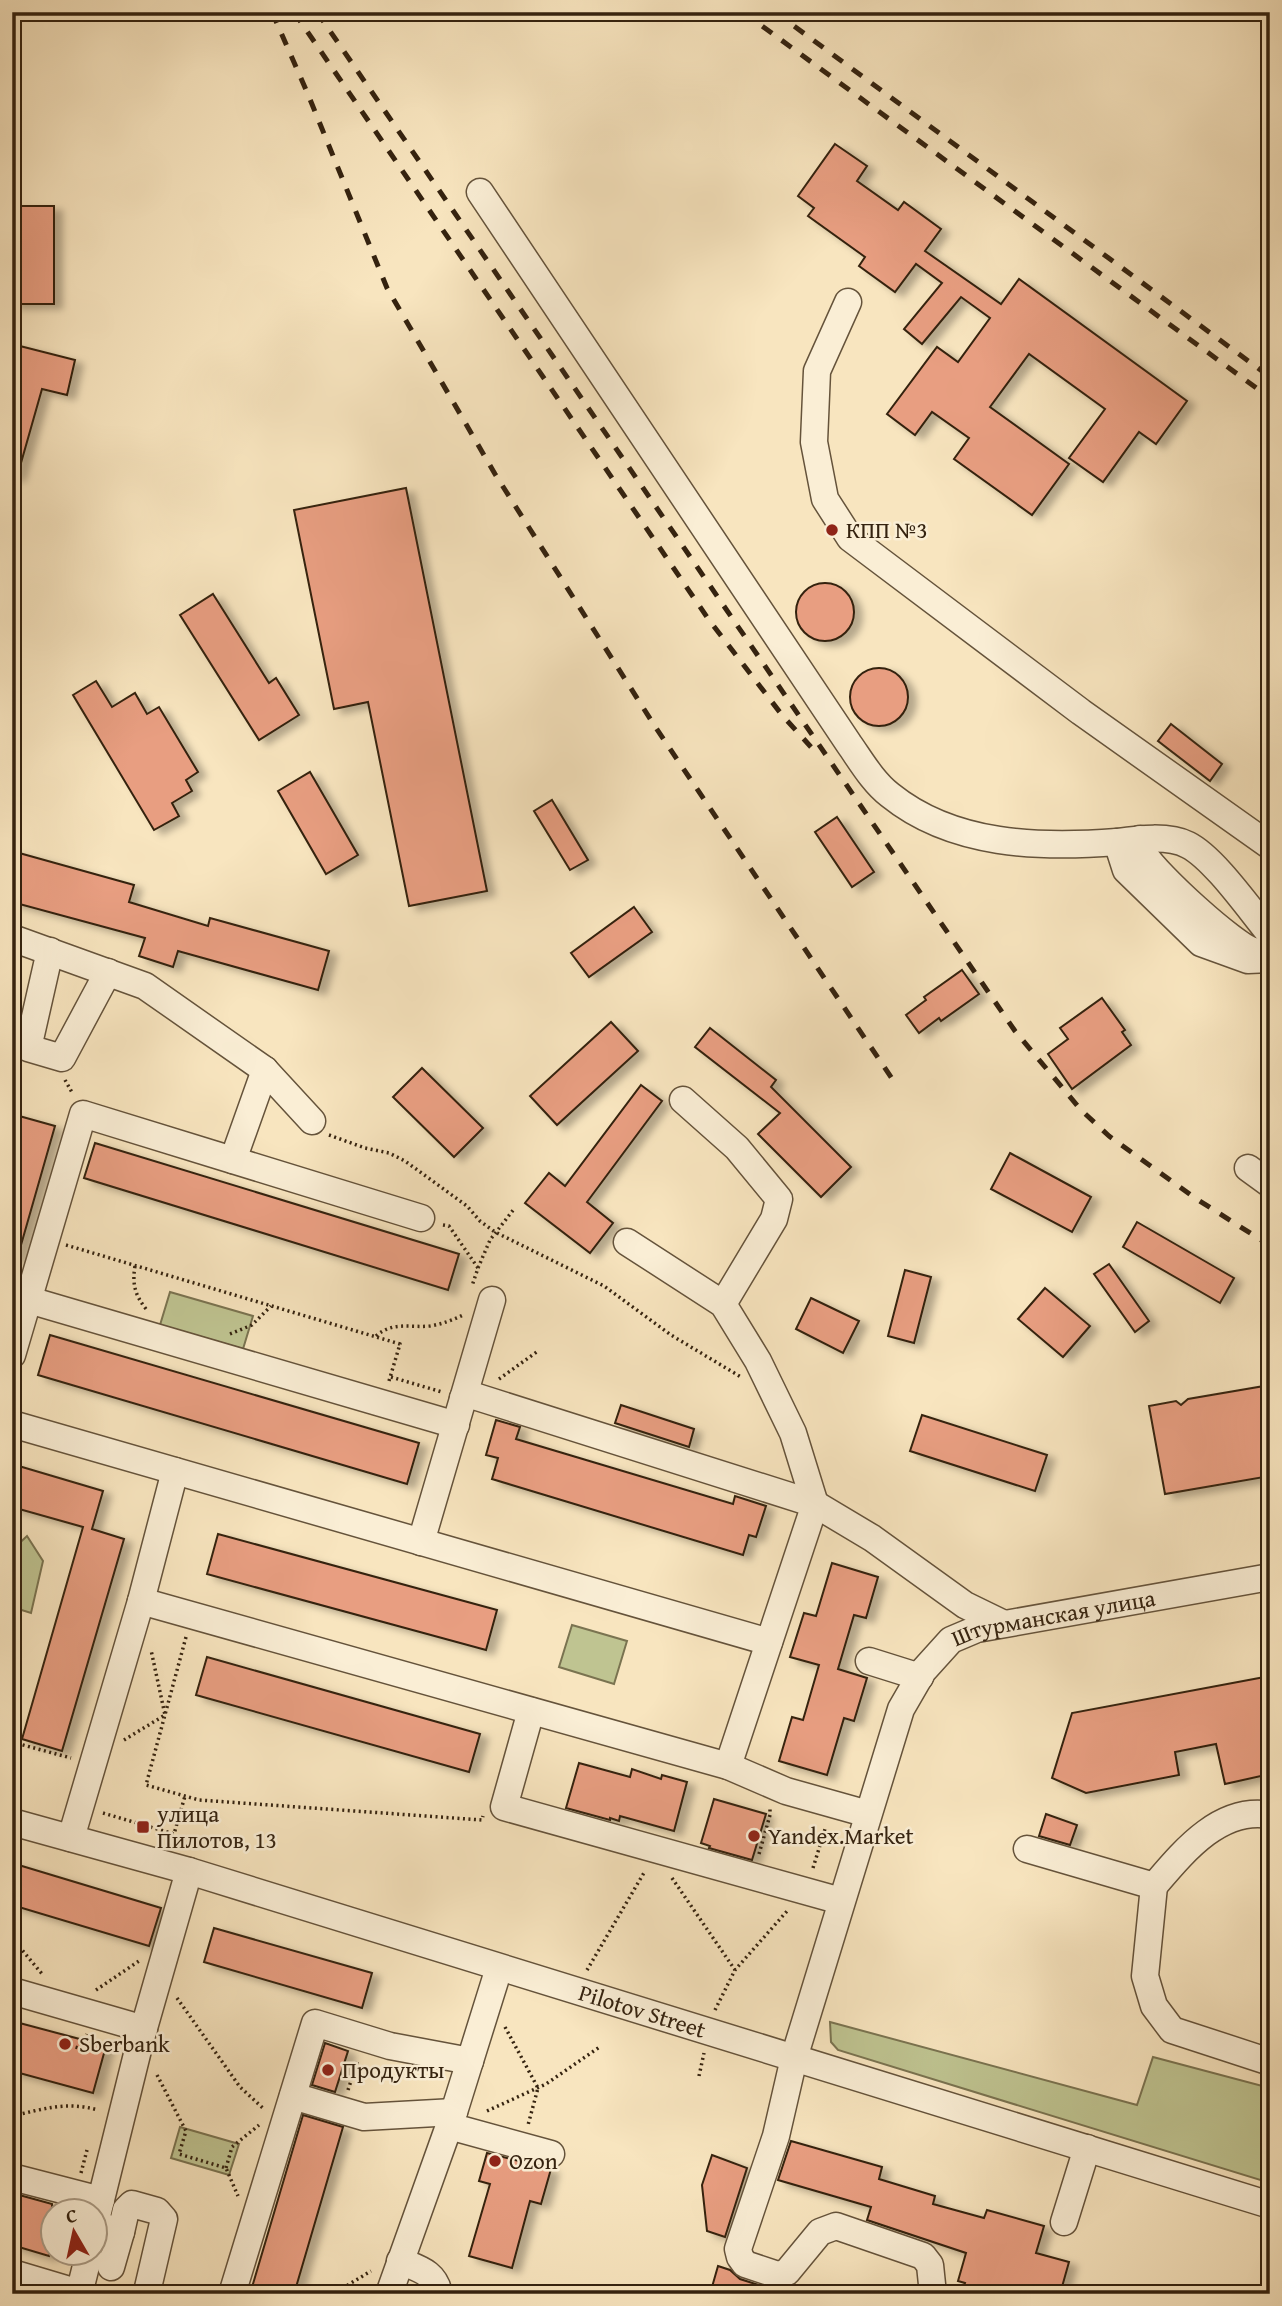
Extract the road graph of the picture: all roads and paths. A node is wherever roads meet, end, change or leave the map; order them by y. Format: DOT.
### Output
graph roads {
  1 [pos="480,192"];
  2 [pos="848,302"];
  3 [pos="1128,841"];
  4 [pos="1270,846"];
  5 [pos="1270,934"];
  6 [pos="19,940"];
  7 [pos="50,951"];
  8 [pos="1270,957"];
  9 [pos="108,972"];
  10 [pos="265,1070"];
  11 [pos="53,1077"];
  12 [pos="683,1100"];
  13 [pos="83,1114"];
  14 [pos="312,1121"];
  15 [pos="233,1160"];
  16 [pos="1248,1168"];
  17 [pos="1270,1184"];
  18 [pos="514,1209"];
  19 [pos="421,1218"];
  20 [pos="495,1232"];
  21 [pos="46,1240"];
  22 [pos="627,1242"];
  23 [pos="135,1266"];
  24 [pos="478,1268"];
  25 [pos="482,1296"];
  26 [pos="29,1300"];
  27 [pos="723,1304"];
  28 [pos="271,1306"];
  29 [pos="153,1313"];
  30 [pos="252,1325"];
  31 [pos="459,1328"];
  32 [pos="376,1336"];
  33 [pos="538,1351"];
  34 [pos="12,1355"];
  35 [pos="391,1377"];
  36 [pos="767,1380"];
  37 [pos="428,1388"];
  38 [pos="459,1395"];
  39 [pos="436,1402"];
  40 [pos="383,1404"];
  41 [pos="12,1424"];
  42 [pos="456,1425"];
  43 [pos="175,1471"];
  44 [pos="815,1504"];
  45 [pos="421,1542"];
  46 [pos="1270,1577"];
  47 [pos="141,1601"];
  48 [pos="1002,1623"];
  49 [pos="188,1631"];
  50 [pos="769,1643"];
  51 [pos="151,1650"];
  52 [pos="869,1661"];
  53 [pos="920,1677"];
  54 [pos="531,1711"];
  55 [pos="166,1716"];
  56 [pos="122,1741"];
  57 [pos="12,1742"];
  58 [pos="76,1760"];
  59 [pos="728,1766"];
  60 [pos="767,1782"];
  61 [pos="185,1796"];
  62 [pos="833,1803"];
  63 [pos="80,1806"];
  64 [pos="486,1807"];
  65 [pos="868,1814"];
  66 [pos="1270,1815"];
  67 [pos="12,1822"];
  68 [pos="71,1838"];
  69 [pos="1027,1849"];
  70 [pos="648,1866"];
  71 [pos="189,1871"];
  72 [pos="670,1875"];
  73 [pos="753,1876"];
  74 [pos="1154,1886"];
  75 [pos="805,1892"];
  76 [pos="841,1901"];
  77 [pos="12,1938"];
  78 [pos="144,1958"];
  79 [pos="499,1968"];
  80 [pos="734,1970"];
  81 [pos="584,1975"];
  82 [pos="43,1976"];
  83 [pos="170,1989"];
  84 [pos="12,1991"];
  85 [pos="86,1997"];
  86 [pos="717,2002"];
  87 [pos="499,2016"];
  88 [pos="144,2029"];
  89 [pos="365,2038"];
  90 [pos="601,2046"];
  91 [pos="705,2051"];
  92 [pos="794,2058"];
  93 [pos="470,2061"];
  94 [pos="1270,2062"];
  95 [pos="154,2070"];
  96 [pos="699,2076"];
  97 [pos="537,2088"];
  98 [pos="293,2096"];
  99 [pos="98,2110"];
  100 [pos="341,2110"];
  101 [pos="271,2115"];
  102 [pos="12,2116"];
  103 [pos="261,2123"];
  104 [pos="455,2123"];
  105 [pos="522,2146"];
  106 [pos="1087,2148"];
  107 [pos="551,2154"];
  108 [pos="226,2168"];
  109 [pos="228,2174"];
  110 [pos="12,2177"];
  111 [pos="56,2198"];
  112 [pos="102,2198"];
  113 [pos="1270,2205"];
  114 [pos="1063,2221"];
  115 [pos="108,2224"];
  116 [pos="121,2232"];
  117 [pos="402,2256"];
  118 [pos="111,2267"];
  119 [pos="85,2268"];
  120 [pos="12,2273"];
  121 [pos="147,2292"];
  122 [pos="79,2293"];
  123 [pos="232,2294"];
  124 [pos="333,2294"];
  125 [pos="388,2294"];
  126 [pos="439,2294"];
  127 [pos="933,2294"];
  1 -- 3 [label="street"];
  2 -- 4 [label="street"];
  3 -- 5 [label="street"];
  3 -- 8 [label="street"];
  6 -- 7 [label="street"];
  7 -- 9 [label="street"];
  7 -- 9 [label="street"];
  9 -- 10 [label="street"];
  10 -- 14 [label="street"];
  10 -- 15 [label="street"];
  11 -- 13 [label="path"];
  12 -- 27 [label="street"];
  13 -- 15 [label="street"];
  13 -- 21 [label="street"];
  14 -- 20 [label="path"];
  15 -- 19 [label="street"];
  16 -- 17 [label="street"];
  18 -- 20 [label="path"];
  19 -- 24 [label="path"];
  20 -- 24 [label="path"];
  20 -- 36 [label="path"];
  21 -- 23 [label="path"];
  21 -- 26 [label="street"];
  22 -- 27 [label="street"];
  23 -- 28 [label="path"];
  23 -- 29 [label="path"];
  24 -- 25 [label="path"];
  25 -- 38 [label="street"];
  26 -- 34 [label="street"];
  26 -- 40 [label="street"];
  27 -- 36 [label="street"];
  28 -- 30 [label="path"];
  28 -- 32 [label="path"];
  31 -- 32 [label="path"];
  32 -- 35 [label="path"];
  33 -- 38 [label="path"];
  35 -- 37 [label="path"];
  35 -- 40 [label="path"];
  36 -- 44 [label="street"];
  38 -- 39 [label="path"];
  38 -- 42 [label="street"];
  38 -- 44 [label="street"];
  40 -- 42 [label="street"];
  41 -- 43 [label="street"];
  42 -- 45 [label="street"];
  43 -- 45 [label="street"];
  43 -- 47 [label="street"];
  44 -- 48 [label="street"];
  44 -- 50 [label="street"];
  45 -- 50 [label="street"];
  46 -- 48 [label="street, Штурманская улица"];
  47 -- 54 [label="street"];
  47 -- 63 [label="street"];
  48 -- 53 [label="street, Штурманская улица"];
  49 -- 55 [label="path"];
  50 -- 59 [label="street"];
  51 -- 55 [label="path"];
  52 -- 53 [label="street"];
  53 -- 65 [label="street, Штурманская улица"];
  54 -- 59 [label="street"];
  54 -- 73 [label="street"];
  55 -- 56 [label="path"];
  55 -- 61 [label="path"];
  57 -- 58 [label="path"];
  59 -- 60 [label="street"];
  60 -- 62 [label="street"];
  60 -- 73 [label="path"];
  61 -- 63 [label="path"];
  61 -- 64 [label="path"];
  62 -- 65 [label="street"];
  62 -- 75 [label="path"];
  63 -- 68 [label="street"];
  65 -- 76 [label="street, Штурманская улица"];
  66 -- 74 [label="street"];
  67 -- 68 [label="street, Pilotov Street"];
  68 -- 71 [label="street, Pilotov Street"];
  69 -- 74 [label="street"];
  70 -- 81 [label="path"];
  71 -- 79 [label="street, Pilotov Street"];
  71 -- 88 [label="street"];
  72 -- 80 [label="path"];
  73 -- 75 [label="street"];
  74 -- 94 [label="street"];
  75 -- 76 [label="street"];
  75 -- 80 [label="path"];
  76 -- 92 [label="street, Штурманская улица"];
  77 -- 82 [label="path"];
  78 -- 85 [label="path"];
  79 -- 92 [label="street, Pilotov Street"];
  79 -- 93 [label="street"];
  80 -- 86 [label="path"];
  83 -- 101 [label="path"];
  84 -- 88 [label="street"];
  87 -- 97 [label="path"];
  88 -- 112 [label="street"];
  89 -- 93 [label="street"];
  89 -- 98 [label="street"];
  89 -- 100 [label="path"];
  90 -- 97 [label="path"];
  91 -- 96 [label="path"];
  92 -- 106 [label="street, Pilotov Street"];
  92 -- 127 [label="street, Штурманская улица"];
  93 -- 104 [label="street"];
  95 -- 108 [label="path"];
  97 -- 104 [label="path"];
  97 -- 105 [label="path"];
  98 -- 100 [label="street"];
  98 -- 123 [label="street"];
  99 -- 102 [label="path"];
  100 -- 104 [label="street"];
  103 -- 108 [label="path"];
  104 -- 105 [label="street"];
  104 -- 117 [label="street"];
  105 -- 107 [label="street"];
  106 -- 113 [label="street, Pilotov Street"];
  106 -- 114 [label="street"];
  108 -- 109 [label="path"];
  110 -- 111 [label="street"];
  115 -- 116 [label="street"];
  116 -- 118 [label="street"];
  116 -- 121 [label="street"];
  117 -- 124 [label="path"];
  117 -- 125 [label="street"];
  117 -- 126 [label="street"];
  119 -- 122 [label="street"];
  120 -- 122 [label="street"];
}
